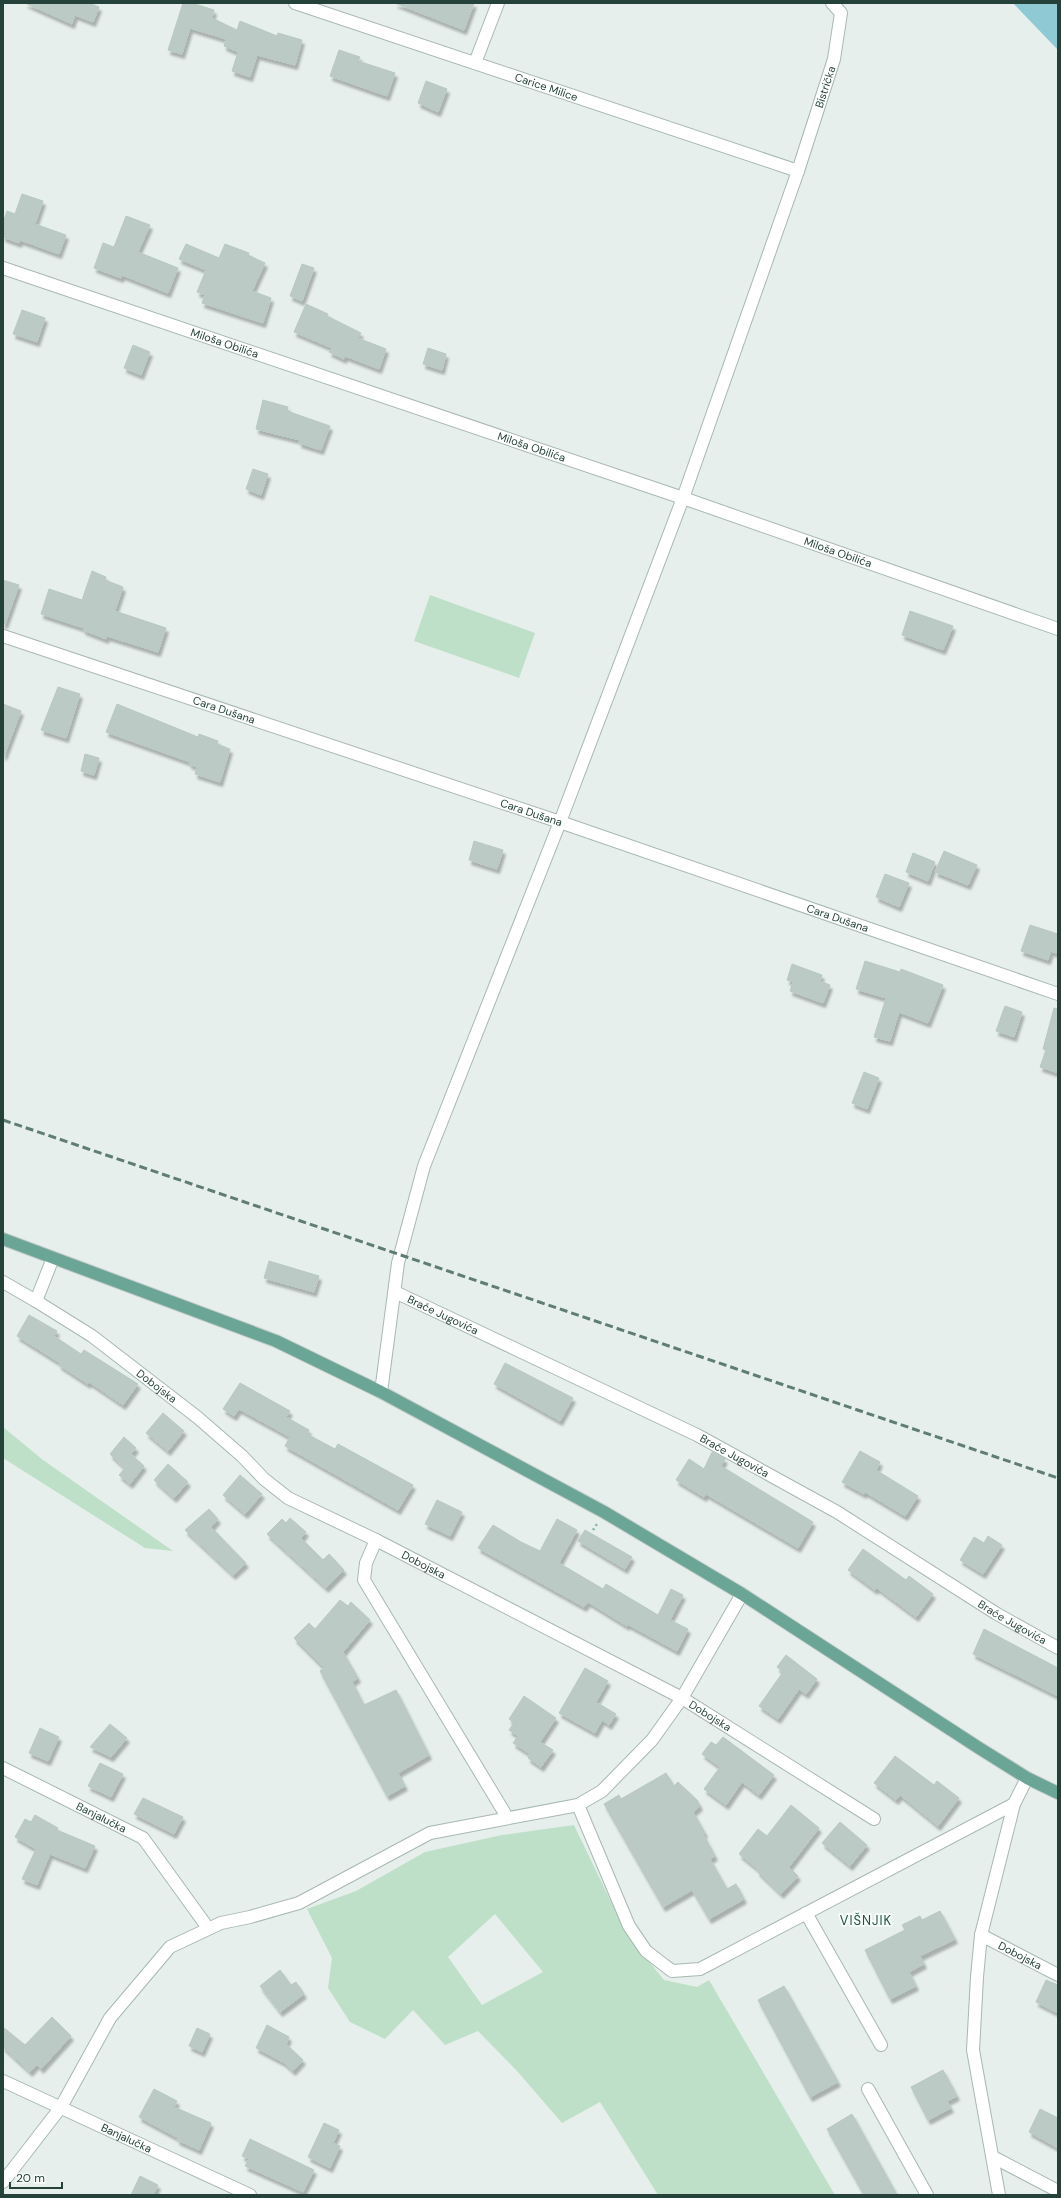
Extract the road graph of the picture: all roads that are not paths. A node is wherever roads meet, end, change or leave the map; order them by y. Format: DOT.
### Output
graph roads {
  1 [pos="295,3"];
  2 [pos="498,3"];
  3 [pos="832,3"];
  4 [pos="475,63"];
  5 [pos="798,171"];
  6 [pos="3,268"];
  7 [pos="683,498"];
  8 [pos="1058,628"];
  9 [pos="3,636"];
  10 [pos="560,822"];
  11 [pos="1058,994"];
  12 [pos="3,1239"];
  13 [pos="53,1258"];
  14 [pos="3,1282"];
  15 [pos="395,1292"];
  16 [pos="36,1300"];
  17 [pos="381,1392"];
  18 [pos="376,1540"];
  19 [pos="742,1594"];
  20 [pos="1058,1648"];
  21 [pos="682,1698"];
  22 [pos="3,1768"];
  23 [pos="1027,1778"];
  24 [pos="1058,1793"];
  25 [pos="1014,1804"];
  26 [pos="578,1805"];
  27 [pos="507,1817"];
  28 [pos="874,1820"];
  29 [pos="806,1913"];
  30 [pos="208,1928"];
  31 [pos="981,1935"];
  32 [pos="1058,1975"];
  33 [pos="881,2045"];
  34 [pos="3,2081"];
  35 [pos="868,2089"];
  36 [pos="61,2107"];
  37 [pos="992,2157"];
  38 [pos="3,2182"];
  39 [pos="1058,2191"];
  40 [pos="250,2195"];
  41 [pos="927,2195"];
  42 [pos="999,2195"];
  1 -- 4 [label="street, Carice Milice"];
  2 -- 4 [label="street"];
  3 -- 5 [label="street, Bistrička"];
  4 -- 5 [label="street, Carice Milice"];
  5 -- 7 [label="street"];
  6 -- 7 [label="street, Miloša Obilića"];
  7 -- 8 [label="street, Miloša Obilića"];
  7 -- 10 [label="street"];
  9 -- 10 [label="street, Cara Dušana"];
  10 -- 11 [label="street, Cara Dušana"];
  10 -- 15 [label="street"];
  12 -- 13 [label="main road"];
  13 -- 16 [label="street"];
  13 -- 17 [label="main road"];
  14 -- 16 [label="street, Dobojska"];
  15 -- 17 [label="street"];
  15 -- 20 [label="street, Braće Jugovića"];
  16 -- 18 [label="street, Dobojska"];
  17 -- 19 [label="main road"];
  18 -- 21 [label="street, Dobojska"];
  18 -- 27 [label="street"];
  19 -- 21 [label="street"];
  19 -- 23 [label="main road"];
  21 -- 26 [label="street"];
  21 -- 28 [label="street, Dobojska"];
  22 -- 30 [label="street, Banjalučka"];
  23 -- 24 [label="main road"];
  23 -- 25 [label="street"];
  25 -- 29 [label="street"];
  25 -- 31 [label="street"];
  26 -- 27 [label="street"];
  26 -- 29 [label="street"];
  27 -- 30 [label="street"];
  29 -- 33 [label="street"];
  30 -- 36 [label="street"];
  31 -- 32 [label="street, Dobojska"];
  31 -- 37 [label="street"];
  34 -- 36 [label="street, Banjalučka"];
  35 -- 41 [label="street"];
  36 -- 38 [label="street"];
  36 -- 40 [label="street, Banjalučka"];
  37 -- 39 [label="street"];
  37 -- 42 [label="street"];
}
